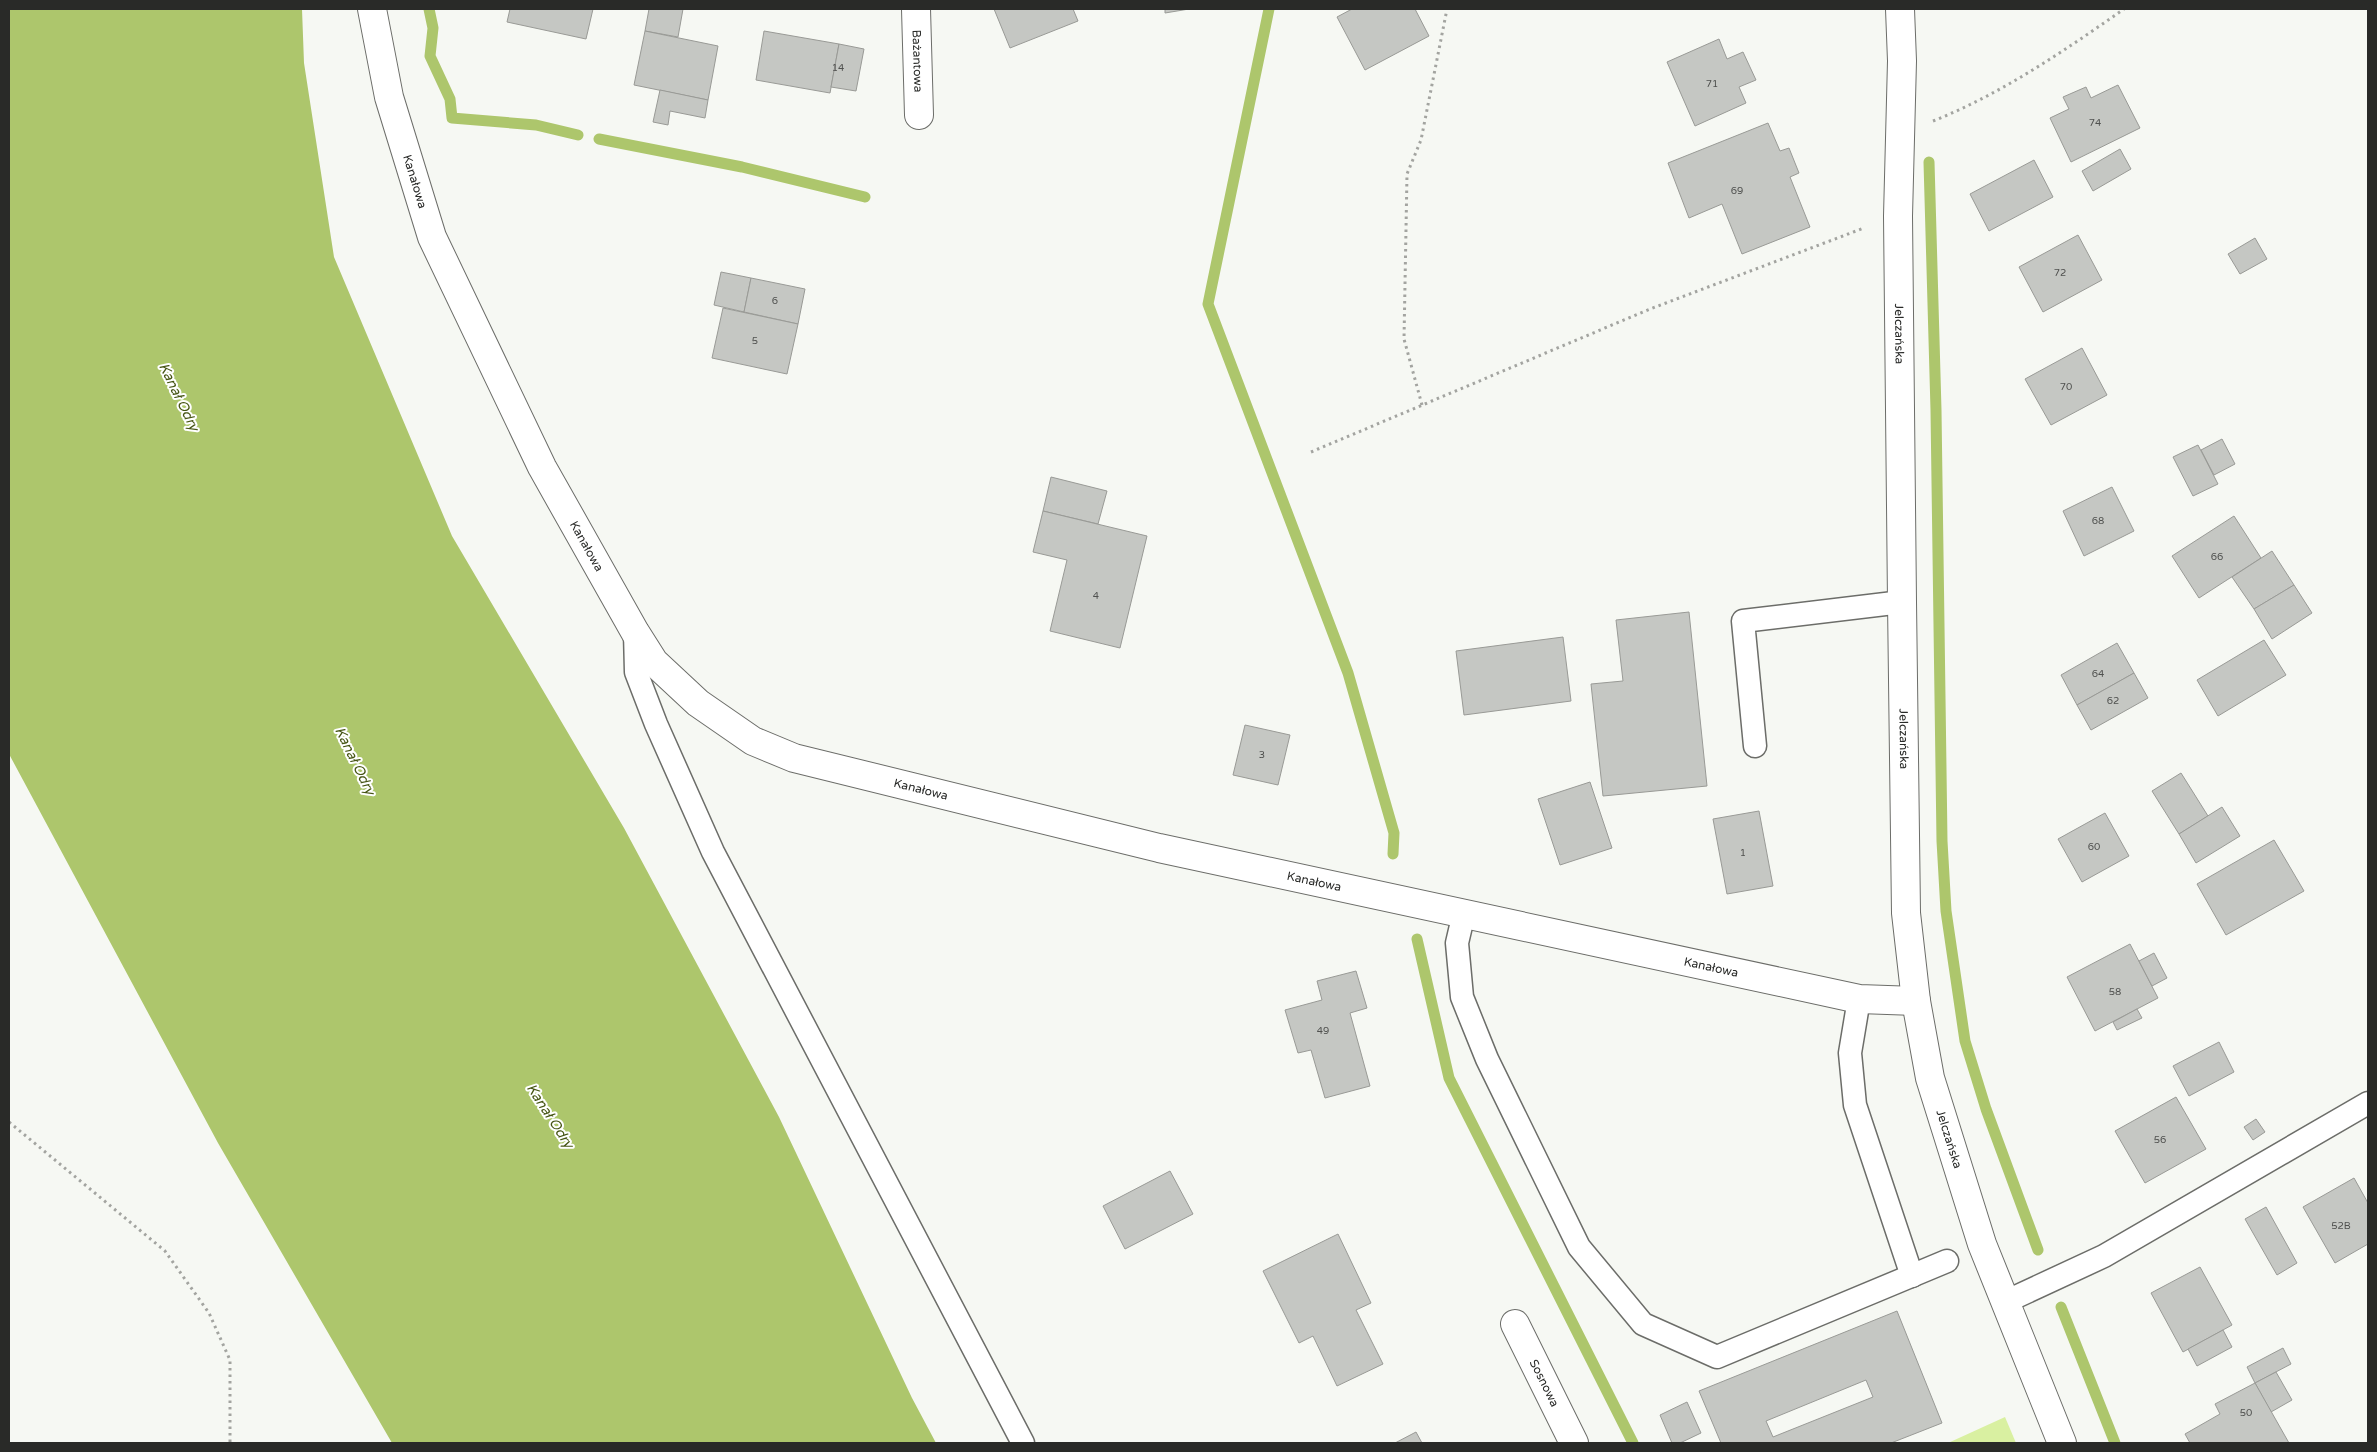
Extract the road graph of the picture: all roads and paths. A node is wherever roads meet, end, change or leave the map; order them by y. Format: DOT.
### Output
graph roads {
  1 [pos="372,9"];
  2 [pos="916,9"];
  3 [pos="1447,9"];
  4 [pos="1900,9"];
  5 [pos="2124,9"];
  6 [pos="919,115"];
  7 [pos="1900,135"];
  8 [pos="1898,216"];
  9 [pos="1422,405"];
  10 [pos="1311,452"];
  11 [pos="1902,602"];
  12 [pos="634,632"];
  13 [pos="1755,746"];
  14 [pos="1464,913"];
  15 [pos="1859,999"];
  16 [pos="1916,1001"];
  17 [pos="2368,1103"];
  18 [pos="9,1122"];
  19 [pos="1947,1261"];
  20 [pos="1912,1276"];
  21 [pos="2005,1302"];
  22 [pos="1515,1324"];
  23 [pos="230,1443"];
  24 [pos="1023,1443"];
  25 [pos="1574,1443"];
  26 [pos="2062,1443"];
  1 -- 12 [label="street, Kanałowa"];
  2 -- 6 [label="street, Bażantowa"];
  3 -- 9 [label="path"];
  4 -- 7 [label="street, Jelczańska"];
  5 -- 7 [label="path"];
  7 -- 8 [label="street, Jelczańska"];
  8 -- 9 [label="path"];
  8 -- 11 [label="street, Jelczańska"];
  9 -- 10 [label="path"];
  11 -- 13 [label="lane"];
  11 -- 16 [label="street, Jelczańska"];
  12 -- 14 [label="street, Kanałowa"];
  12 -- 24 [label="lane"];
  14 -- 15 [label="street, Kanałowa"];
  14 -- 20 [label="lane"];
  15 -- 16 [label="street, Kanałowa"];
  15 -- 20 [label="lane"];
  16 -- 21 [label="street, Jelczańska"];
  17 -- 21 [label="lane"];
  18 -- 23 [label="path"];
  19 -- 20 [label="lane"];
  21 -- 26 [label="street, Jelczańska"];
  22 -- 25 [label="street, Sosnowa"];
}
